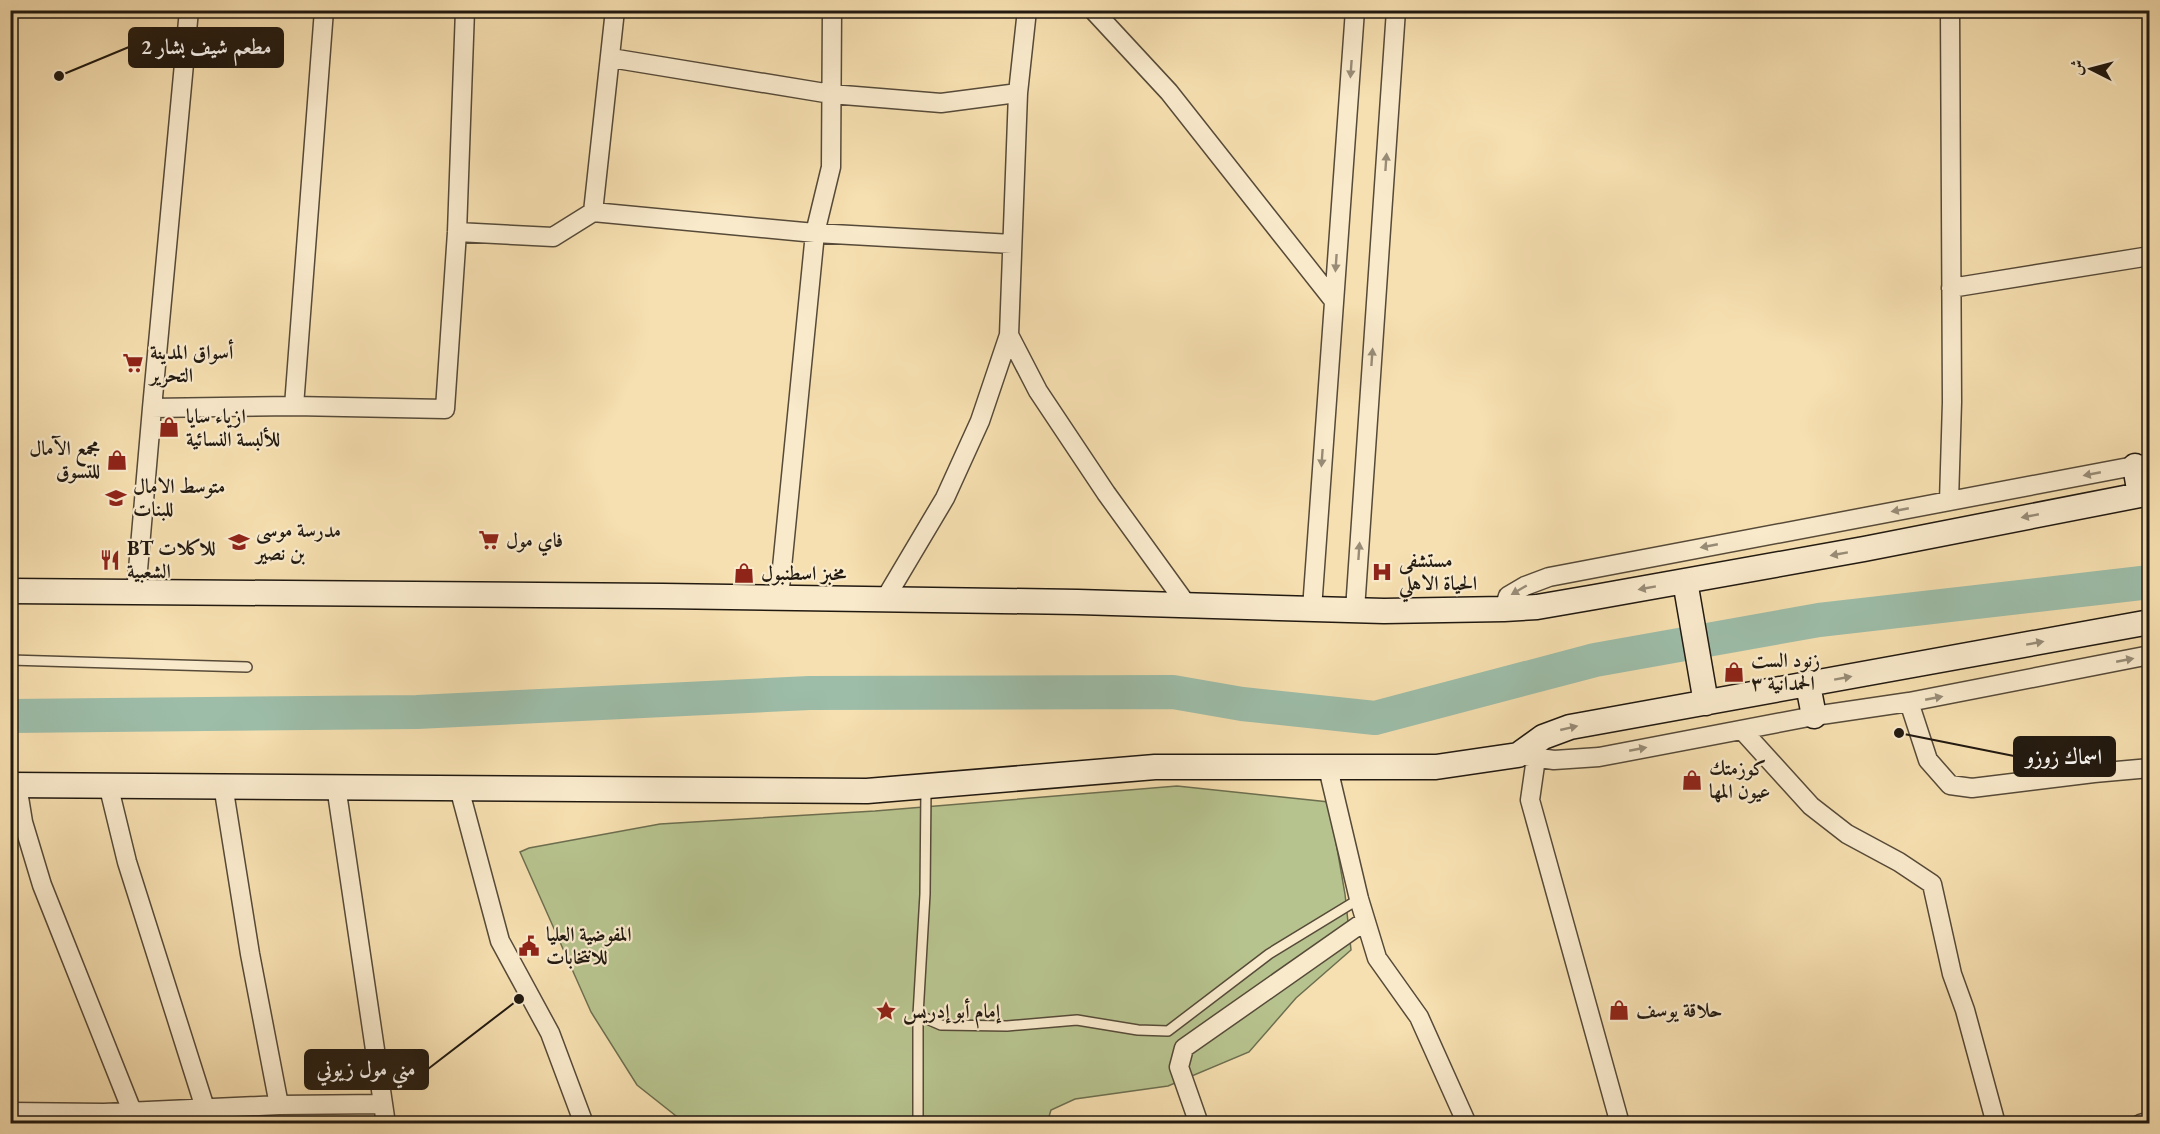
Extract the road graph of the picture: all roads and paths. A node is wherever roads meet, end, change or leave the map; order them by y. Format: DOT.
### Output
graph roads {
  1 [pos="189,10"];
  2 [pos="324,10"];
  3 [pos="465,10"];
  4 [pos="615,10"];
  5 [pos="831,10"];
  6 [pos="1027,10"];
  7 [pos="1093,10"];
  8 [pos="1355,10"];
  9 [pos="1396,10"];
  10 [pos="1950,10"];
  11 [pos="611,58"];
  12 [pos="1018,93"];
  13 [pos="831,94"];
  14 [pos="593,213"];
  15 [pos="457,232"];
  16 [pos="815,233"];
  17 [pos="1012,244"];
  18 [pos="2150,256"];
  19 [pos="1951,288"];
  20 [pos="1334,301"];
  21 [pos="1008,335"];
  22 [pos="294,406"];
  23 [pos="152,408"];
  24 [pos="2142,465"];
  25 [pos="2145,494"];
  26 [pos="1948,501"];
  27 [pos="1685,581"];
  28 [pos="10,591"];
  29 [pos="136,593"];
  30 [pos="779,598"];
  31 [pos="885,599"];
  32 [pos="1187,605"];
  33 [pos="1312,609"];
  34 [pos="1504,609"];
  35 [pos="1355,610"];
  36 [pos="2150,622"];
  37 [pos="2150,655"];
  38 [pos="10,660"];
  39 [pos="247,667"];
  40 [pos="1808,684"];
  41 [pos="1909,702"];
  42 [pos="1706,703"];
  43 [pos="1814,717"];
  44 [pos="1743,730"];
  45 [pos="1527,757"];
  46 [pos="1328,768"];
  47 [pos="2150,768"];
  48 [pos="108,784"];
  49 [pos="14,785"];
  50 [pos="223,785"];
  51 [pos="336,786"];
  52 [pos="926,786"];
  53 [pos="459,788"];
  54 [pos="1359,900"];
  55 [pos="1365,921"];
  56 [pos="918,1015"];
  57 [pos="383,1104"];
  58 [pos="279,1106"];
  59 [pos="205,1108"];
  60 [pos="132,1111"];
  61 [pos="10,1112"];
  62 [pos="2150,1121"];
  63 [pos="386,1124"];
  64 [pos="584,1124"];
  65 [pos="918,1124"];
  66 [pos="1199,1124"];
  67 [pos="1467,1124"];
  68 [pos="1620,1124"];
  69 [pos="1996,1124"];
  70 [pos="2140,1124"];
  1 -- 23 [label="street"];
  2 -- 22 [label="street"];
  3 -- 15 [label="street"];
  4 -- 11 [label="street"];
  5 -- 13 [label="street"];
  6 -- 12 [label="street"];
  7 -- 20 [label="street"];
  8 -- 20 [label="street, one-way"];
  35 -- 9 [label="street, one-way"];
  10 -- 19 [label="street"];
  11 -- 13 [label="street"];
  11 -- 14 [label="street"];
  12 -- 13 [label="street"];
  12 -- 17 [label="street"];
  13 -- 16 [label="street"];
  14 -- 15 [label="street"];
  14 -- 16 [label="street"];
  15 -- 22 [label="street"];
  16 -- 17 [label="street"];
  16 -- 30 [label="street"];
  17 -- 21 [label="street"];
  18 -- 19 [label="street"];
  19 -- 26 [label="street"];
  20 -- 33 [label="street, one-way"];
  21 -- 31 [label="street"];
  21 -- 32 [label="street"];
  22 -- 23 [label="street"];
  23 -- 29 [label="street"];
  24 -- 25 [label="street"];
  24 -- 26 [label="street, one-way"];
  25 -- 27 [label="street, one-way"];
  26 -- 34 [label="street, one-way"];
  27 -- 34 [label="street, one-way"];
  27 -- 42 [label="street"];
  28 -- 29 [label="street"];
  29 -- 30 [label="street"];
  30 -- 31 [label="street"];
  31 -- 32 [label="street"];
  32 -- 33 [label="street"];
  33 -- 35 [label="street"];
  34 -- 35 [label="street"];
  40 -- 36 [label="street, one-way"];
  41 -- 37 [label="street, one-way"];
  38 -- 39 [label="lane"];
  40 -- 42 [label="street"];
  40 -- 43 [label="street"];
  41 -- 43 [label="street"];
  41 -- 47 [label="street"];
  45 -- 42 [label="street, one-way"];
  43 -- 44 [label="street"];
  45 -- 44 [label="street, one-way"];
  44 -- 69 [label="street"];
  45 -- 46 [label="street"];
  45 -- 68 [label="street"];
  46 -- 52 [label="street"];
  46 -- 54 [label="street"];
  48 -- 49 [label="street"];
  48 -- 50 [label="street"];
  48 -- 59 [label="street"];
  49 -- 60 [label="street"];
  50 -- 51 [label="street"];
  50 -- 58 [label="street"];
  51 -- 53 [label="street"];
  51 -- 57 [label="street"];
  52 -- 53 [label="street"];
  52 -- 56 [label="lane"];
  53 -- 64 [label="street"];
  54 -- 55 [label="street"];
  54 -- 56 [label="lane"];
  55 -- 66 [label="street"];
  55 -- 67 [label="street"];
  56 -- 65 [label="lane"];
  57 -- 58 [label="street"];
  57 -- 63 [label="street"];
  58 -- 59 [label="street"];
  59 -- 60 [label="street"];
  60 -- 61 [label="street"];
  62 -- 70 [label="street"];
}
